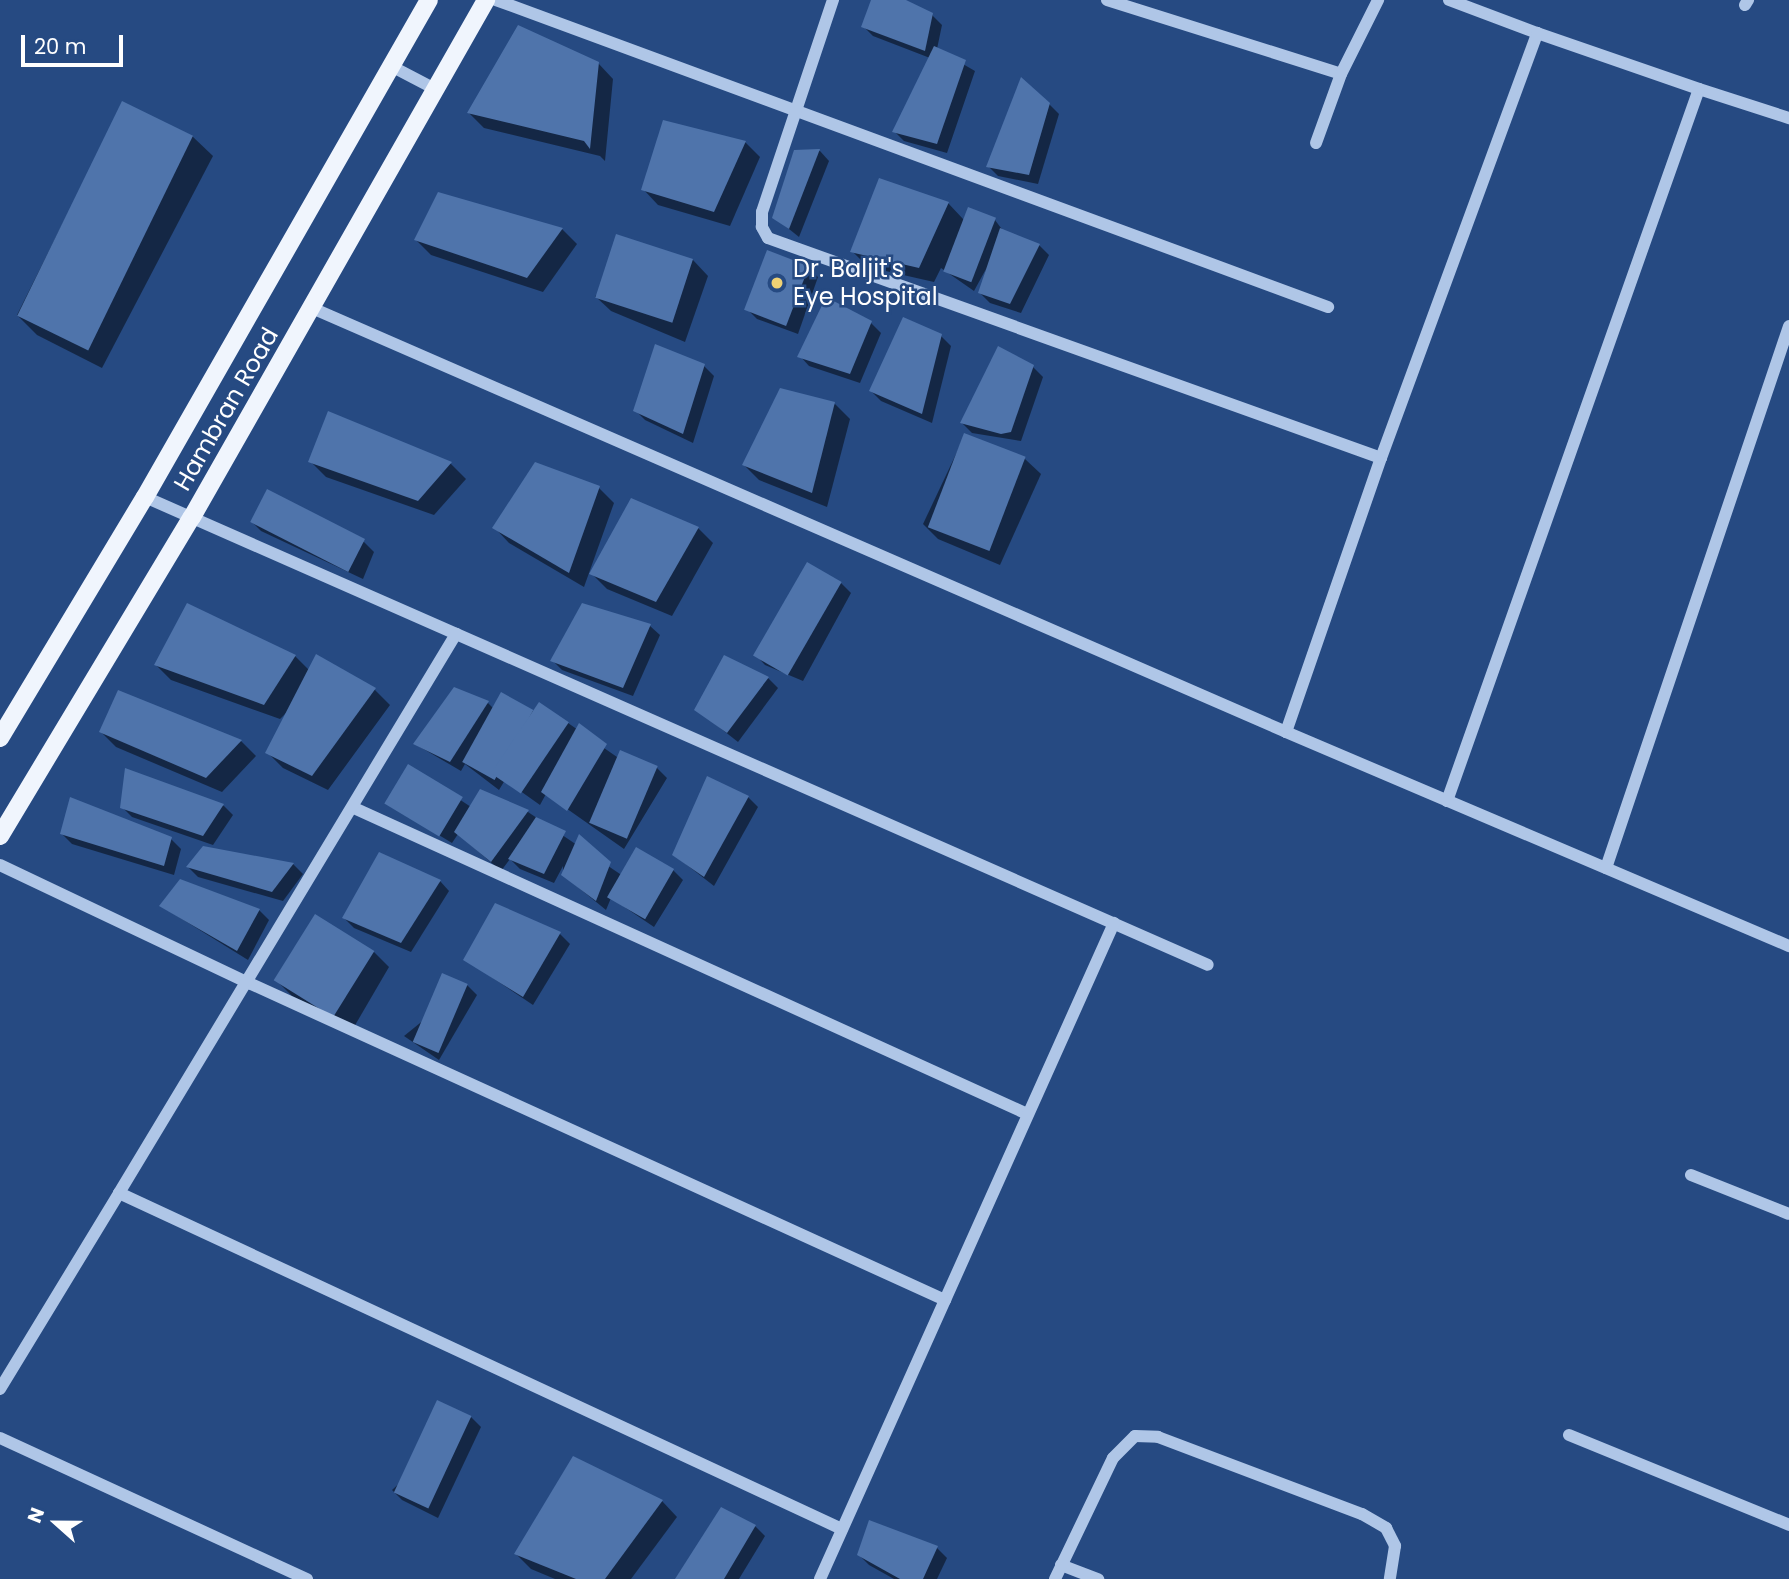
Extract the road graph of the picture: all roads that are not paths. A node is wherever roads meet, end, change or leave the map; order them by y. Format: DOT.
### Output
graph roads {
  1 [pos="429,0"];
  2 [pos="486,0"];
  3 [pos="496,0"];
  4 [pos="833,0"];
  5 [pos="1107,0"];
  6 [pos="1378,0"];
  7 [pos="1449,0"];
  8 [pos="1537,33"];
  9 [pos="391,66"];
  10 [pos="1341,74"];
  11 [pos="433,88"];
  12 [pos="1699,89"];
  13 [pos="794,110"];
  14 [pos="1789,118"];
  15 [pos="1316,143"];
  16 [pos="1328,307"];
  17 [pos="312,308"];
  18 [pos="1789,326"];
  19 [pos="1381,458"];
  20 [pos="145,497"];
  21 [pos="192,517"];
  22 [pos="456,634"];
  23 [pos="1286,732"];
  24 [pos="0,737"];
  25 [pos="1447,801"];
  26 [pos="354,808"];
  27 [pos="0,836"];
  28 [pos="0,865"];
  29 [pos="1606,869"];
  30 [pos="1114,923"];
  31 [pos="1789,946"];
  32 [pos="1208,965"];
  33 [pos="249,983"];
  34 [pos="1025,1114"];
  35 [pos="1691,1175"];
  36 [pos="119,1192"];
  37 [pos="1789,1214"];
  38 [pos="945,1300"];
  39 [pos="0,1389"];
  40 [pos="1569,1434"];
  41 [pos="0,1438"];
  42 [pos="1789,1525"];
  43 [pos="842,1529"];
  44 [pos="1061,1565"];
  45 [pos="307,1579"];
  46 [pos="820,1579"];
  47 [pos="1055,1579"];
  48 [pos="1097,1579"];
  49 [pos="1390,1579"];
  1 -- 9 [label="main road, Hambran Road"];
  2 -- 11 [label="main road, Hambran Road"];
  3 -- 13 [label="street"];
  4 -- 13 [label="street"];
  5 -- 10 [label="street"];
  6 -- 10 [label="street"];
  7 -- 8 [label="street"];
  8 -- 12 [label="street"];
  8 -- 19 [label="street"];
  9 -- 11 [label="street"];
  9 -- 20 [label="main road, Hambran Road"];
  10 -- 15 [label="street"];
  11 -- 17 [label="main road, Hambran Road"];
  12 -- 14 [label="street"];
  12 -- 25 [label="street"];
  13 -- 16 [label="street"];
  13 -- 19 [label="street"];
  17 -- 21 [label="main road, Hambran Road"];
  17 -- 23 [label="street"];
  18 -- 29 [label="street"];
  19 -- 23 [label="street"];
  20 -- 21 [label="street"];
  20 -- 24 [label="main road, Hambran Road"];
  21 -- 22 [label="street"];
  21 -- 27 [label="main road, Hambran Road"];
  22 -- 26 [label="street"];
  22 -- 30 [label="street"];
  23 -- 25 [label="street"];
  25 -- 29 [label="street"];
  26 -- 33 [label="street"];
  26 -- 34 [label="street"];
  28 -- 33 [label="street"];
  29 -- 31 [label="street"];
  30 -- 32 [label="street"];
  30 -- 34 [label="street"];
  33 -- 36 [label="street"];
  33 -- 38 [label="street"];
  34 -- 38 [label="street"];
  35 -- 37 [label="street"];
  36 -- 39 [label="street"];
  36 -- 43 [label="street"];
  38 -- 43 [label="street"];
  40 -- 42 [label="street"];
  41 -- 45 [label="street"];
  43 -- 46 [label="street"];
  44 -- 47 [label="street"];
  44 -- 48 [label="street"];
  44 -- 49 [label="street"];
}
